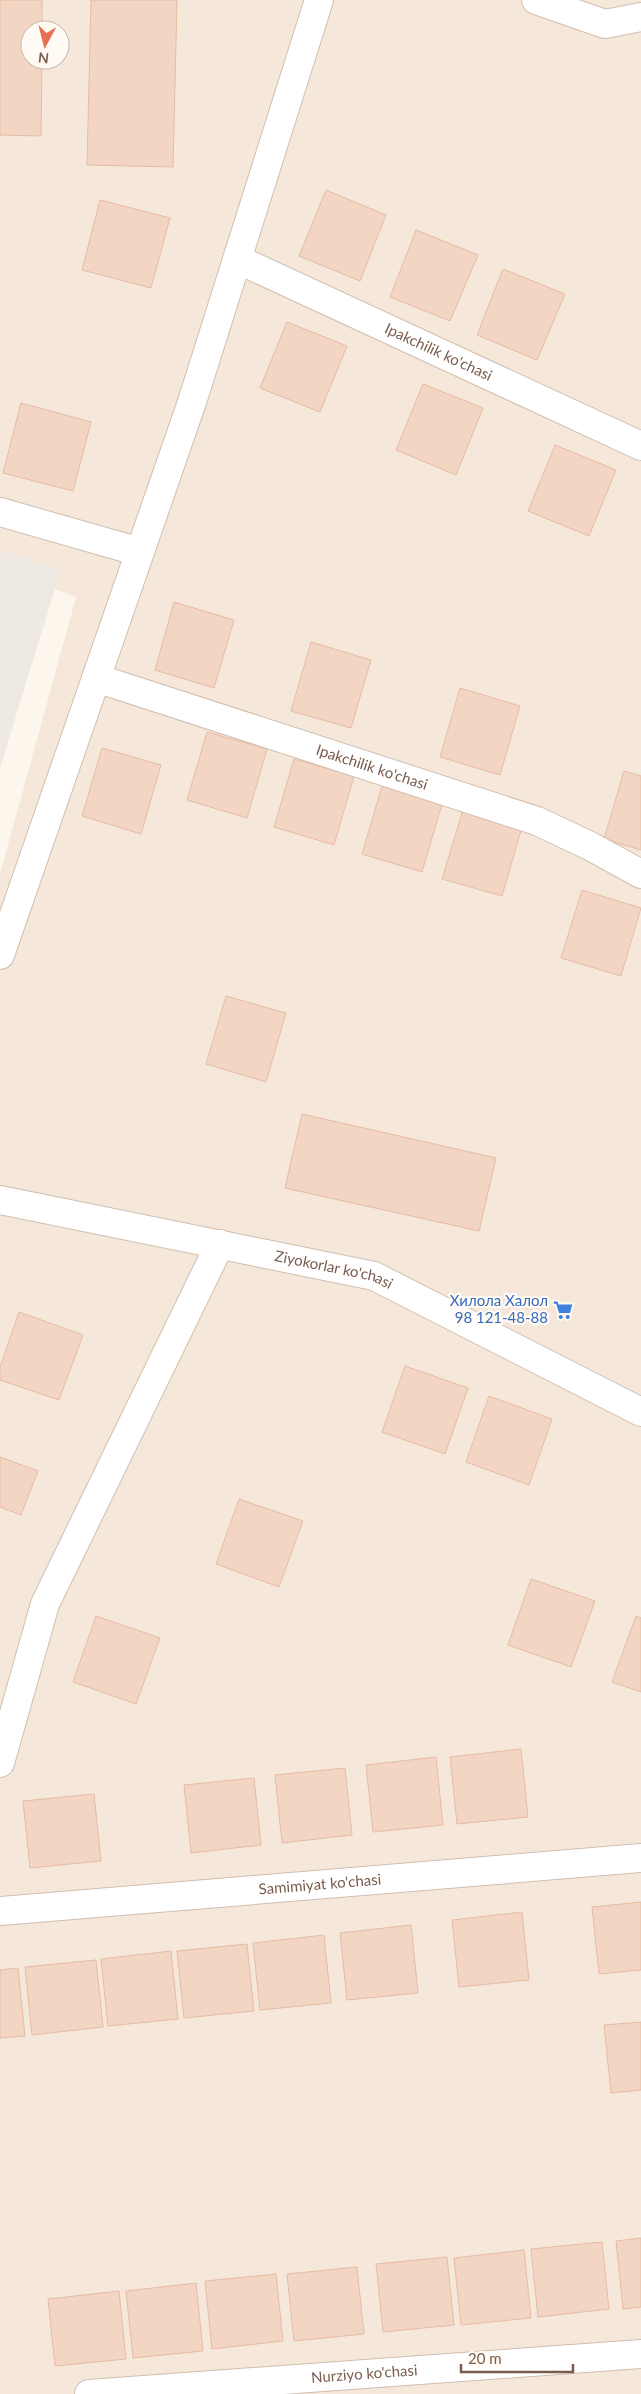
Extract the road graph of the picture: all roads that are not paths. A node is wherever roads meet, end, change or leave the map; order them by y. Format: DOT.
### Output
graph roads {
  1 [pos="319,0"];
  2 [pos="536,0"];
  3 [pos="641,17"];
  4 [pos="237,259"];
  5 [pos="641,446"];
  6 [pos="0,512"];
  7 [pos="140,552"];
  8 [pos="96,678"];
  9 [pos="641,874"];
  10 [pos="0,955"];
  11 [pos="0,1200"];
  12 [pos="220,1244"];
  13 [pos="641,1412"];
  14 [pos="0,1764"];
  15 [pos="641,1858"];
  16 [pos="0,1912"];
  17 [pos="641,2354"];
  18 [pos="89,2394"];
  1 -- 4 [label="street"];
  2 -- 3 [label="street"];
  4 -- 5 [label="street, Ipakchilik ko'chasi"];
  4 -- 7 [label="street"];
  6 -- 7 [label="street"];
  7 -- 8 [label="street"];
  8 -- 9 [label="street, Ipakchilik ko'chasi"];
  8 -- 10 [label="street"];
  11 -- 12 [label="street, Ziyokorlar ko'chasi"];
  12 -- 13 [label="street, Ziyokorlar ko'chasi"];
  12 -- 14 [label="street"];
  15 -- 16 [label="street, Samimiyat ko'chasi"];
  17 -- 18 [label="street, Nurziyo ko'chasi"];
}
